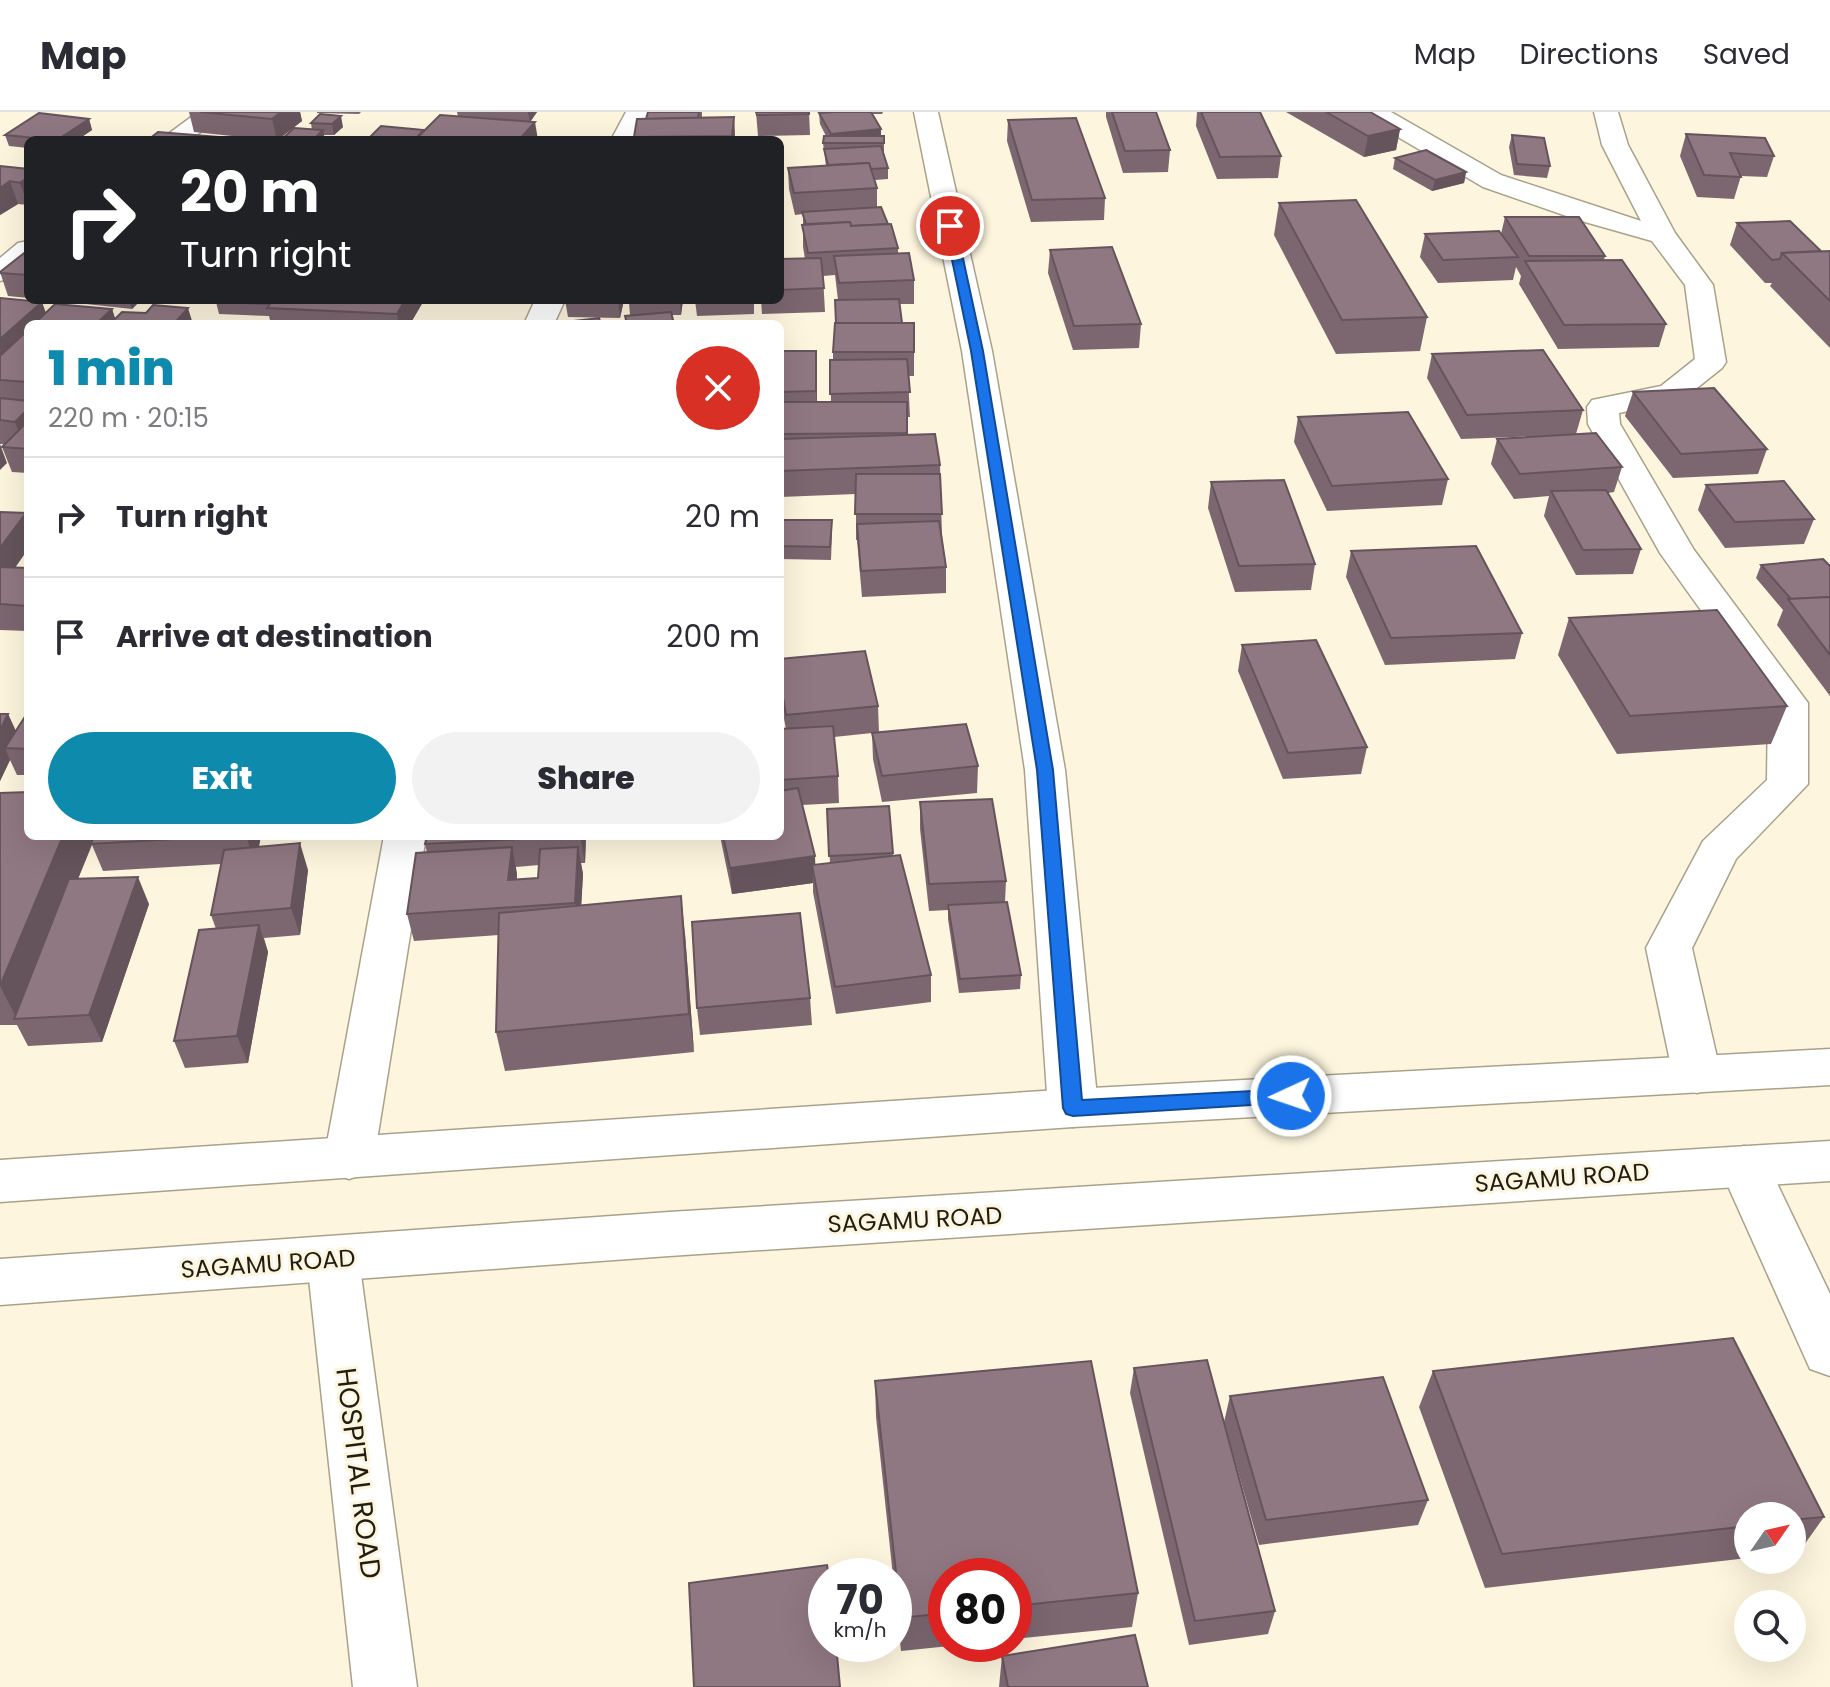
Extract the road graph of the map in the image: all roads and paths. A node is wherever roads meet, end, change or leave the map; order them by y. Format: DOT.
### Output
graph roads {
  1 [pos="214,112"];
  2 [pos="638,112"];
  3 [pos="926,112"];
  4 [pos="1373,112"];
  5 [pos="1606,112"];
  6 [pos="179,136"];
  7 [pos="626,136"];
  8 [pos="1662,235"];
  9 [pos="24,252"];
  10 [pos="0,272"];
  11 [pos="404,840"];
  12 [pos="1830,1067"];
  13 [pos="1697,1075"];
  14 [pos="1073,1108"];
  15 [pos="349,1159"];
  16 [pos="1830,1161"];
  17 [pos="1744,1166"];
  18 [pos="0,1181"];
  19 [pos="333,1260"];
  20 [pos="0,1282"];
  21 [pos="1830,1352"];
  22 [pos="385,1687"];
  1 -- 6 [label="main road"];
  2 -- 7 [label="main road"];
  3 -- 14 [label="main road"];
  4 -- 8 [label="main road"];
  5 -- 8 [label="main road"];
  8 -- 13 [label="main road"];
  9 -- 10 [label="main road"];
  11 -- 15 [label="main road"];
  12 -- 13 [label="main road"];
  13 -- 14 [label="main road"];
  14 -- 15 [label="main road"];
  15 -- 18 [label="main road"];
  16 -- 17 [label="main road, SAGAMU ROAD"];
  17 -- 19 [label="main road, SAGAMU ROAD"];
  17 -- 21 [label="main road"];
  19 -- 20 [label="main road, SAGAMU ROAD"];
  19 -- 22 [label="main road, HOSPITAL ROAD"];
}
